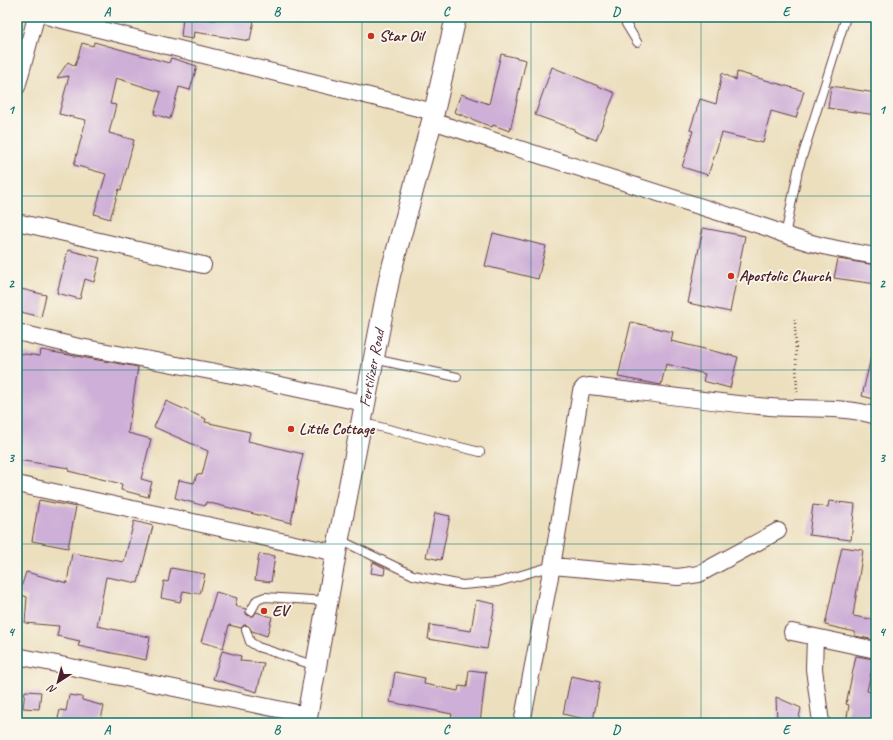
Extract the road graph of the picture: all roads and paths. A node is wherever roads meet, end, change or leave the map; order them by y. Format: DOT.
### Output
graph roads {
  1 [pos="36,17"];
  2 [pos="50,17"];
  3 [pos="456,17"];
  4 [pos="625,17"];
  5 [pos="846,17"];
  6 [pos="637,42"];
  7 [pos="17,87"];
  8 [pos="433,117"];
  9 [pos="17,222"];
  10 [pos="785,236"];
  11 [pos="876,256"];
  12 [pos="203,265"];
  13 [pos="795,319"];
  14 [pos="17,332"];
  15 [pos="373,358"];
  16 [pos="457,377"];
  17 [pos="798,410"];
  18 [pos="362,413"];
  19 [pos="876,416"];
  20 [pos="480,452"];
  21 [pos="17,484"];
  22 [pos="778,531"];
  23 [pos="337,546"];
  24 [pos="552,566"];
  25 [pos="327,601"];
  26 [pos="251,611"];
  27 [pos="246,630"];
  28 [pos="792,632"];
  29 [pos="815,637"];
  30 [pos="876,650"];
  31 [pos="17,656"];
  32 [pos="316,666"];
  33 [pos="284,717"];
  34 [pos="307,719"];
  35 [pos="522,723"];
  36 [pos="821,723"];
  1 -- 7 [label="street"];
  2 -- 8 [label="street"];
  3 -- 8 [label="street, Fertilizer Road"];
  4 -- 6 [label="lane"];
  5 -- 10 [label="lane"];
  8 -- 10 [label="street"];
  8 -- 15 [label="street, Fertilizer Road"];
  9 -- 12 [label="street"];
  10 -- 11 [label="street"];
  13 -- 17 [label="path"];
  14 -- 18 [label="street"];
  15 -- 16 [label="lane"];
  15 -- 18 [label="street, Fertilizer Road"];
  17 -- 19 [label="street"];
  17 -- 24 [label="street"];
  18 -- 20 [label="lane"];
  18 -- 23 [label="street, Fertilizer Road"];
  21 -- 23 [label="street"];
  22 -- 24 [label="street"];
  23 -- 24 [label="lane"];
  23 -- 25 [label="street, Fertilizer Road"];
  24 -- 35 [label="street"];
  25 -- 26 [label="lane"];
  25 -- 32 [label="street, Fertilizer Road"];
  27 -- 32 [label="lane"];
  28 -- 29 [label="street"];
  29 -- 30 [label="street"];
  29 -- 36 [label="street"];
  31 -- 33 [label="street"];
  32 -- 34 [label="street, Fertilizer Road"];
  33 -- 34 [label="street"];
}
